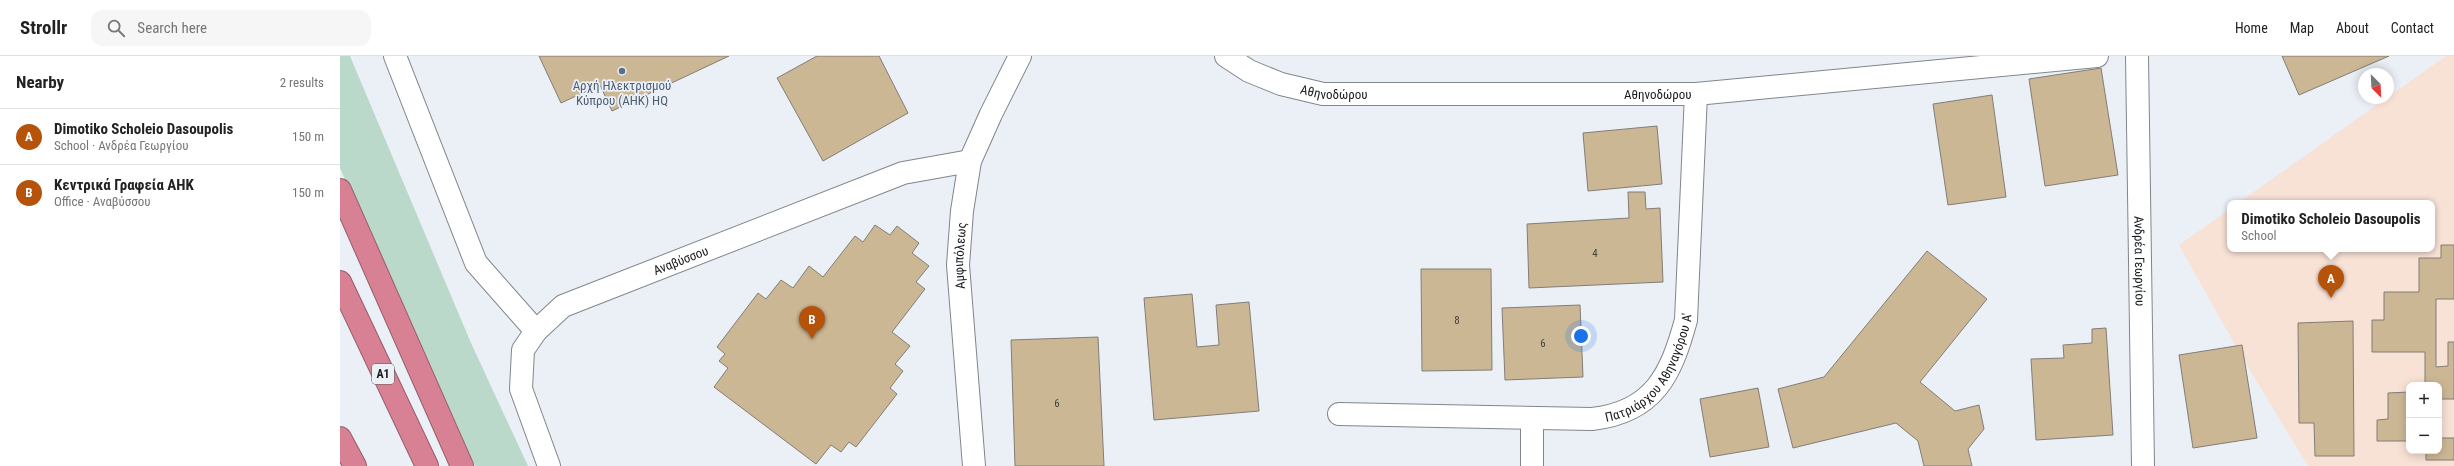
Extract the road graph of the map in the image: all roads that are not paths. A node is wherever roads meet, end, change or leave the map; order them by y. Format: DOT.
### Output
graph roads {
  1 [pos="395,56"];
  2 [pos="1020,56"];
  3 [pos="1226,56"];
  4 [pos="2097,56"];
  5 [pos="2137,56"];
  6 [pos="1696,94"];
  7 [pos="970,161"];
  8 [pos="340,190"];
  9 [pos="340,282"];
  10 [pos="536,331"];
  11 [pos="1338,414"];
  12 [pos="1532,419"];
  13 [pos="340,438"];
  14 [pos="355,466"];
  15 [pos="427,466"];
  16 [pos="462,466"];
  17 [pos="549,466"];
  18 [pos="974,466"];
  19 [pos="1532,466"];
  20 [pos="2144,466"];
  1 -- 10 [label="street"];
  2 -- 7 [label="street, Αμφιπόλεως"];
  3 -- 6 [label="street, Αθηνοδώρου"];
  4 -- 6 [label="street, Αθηνοδώρου"];
  5 -- 20 [label="street, Ανδρέα Γεωργίου"];
  6 -- 12 [label="street, Πατριάρχου Αθηναγόρου Α'"];
  7 -- 10 [label="street, Αναβύσσου"];
  7 -- 18 [label="street, Αμφιπόλεως"];
  8 -- 16 [label="highway"];
  9 -- 15 [label="highway, A1"];
  10 -- 17 [label="street, Αναβύσσου"];
  11 -- 12 [label="street, Πατριάρχου Αθηναγόρου Α'"];
  12 -- 19 [label="street"];
  13 -- 14 [label="highway"];
}
